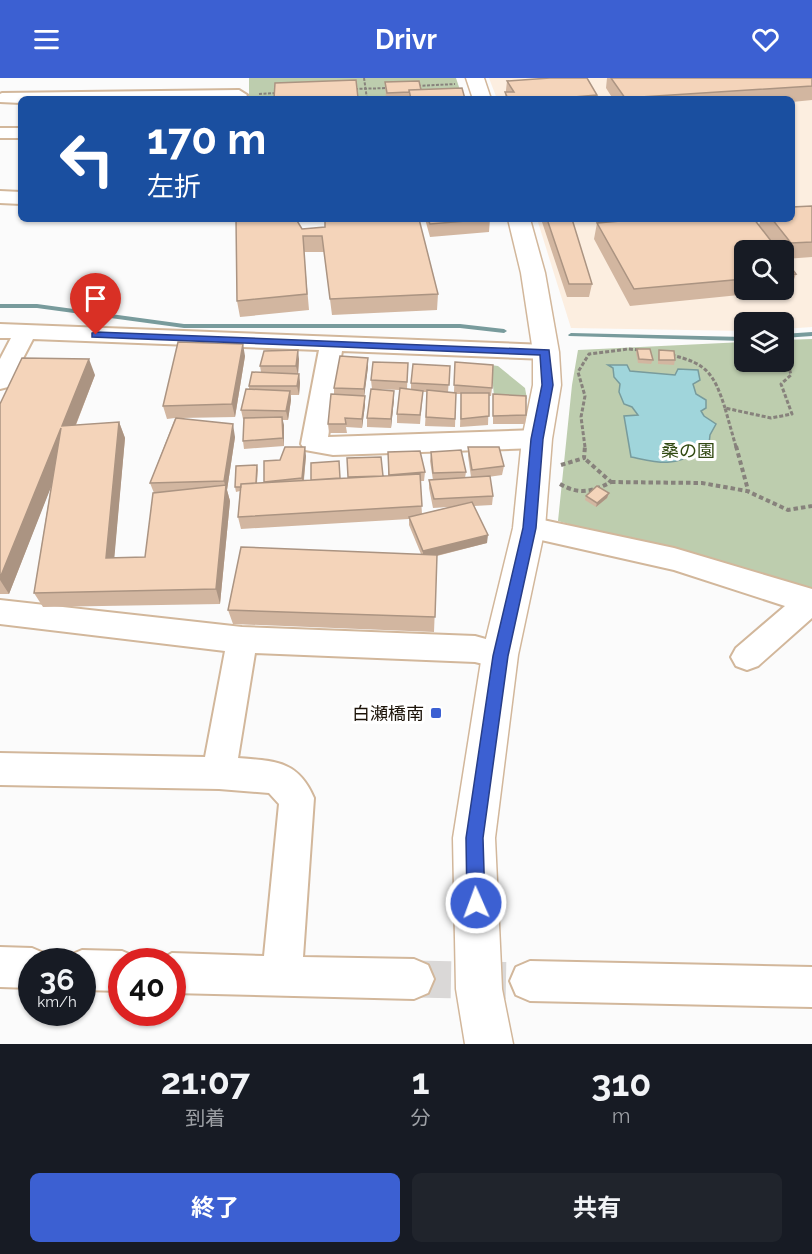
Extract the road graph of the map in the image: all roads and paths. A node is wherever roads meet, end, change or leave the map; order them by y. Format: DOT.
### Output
graph roads {
  1 [pos="364,78"];
  2 [pos="397,87"];
  3 [pos="408,87"];
  4 [pos="478,87"];
  5 [pos="354,89"];
  6 [pos="365,89"];
  7 [pos="240,91"];
  8 [pos="285,93"];
  9 [pos="5,95"];
  10 [pos="366,96"];
  11 [pos="0,133"];
  12 [pos="18,133"];
  13 [pos="0,197"];
  14 [pos="18,198"];
  15 [pos="520,222"];
  16 [pos="0,331"];
  17 [pos="26,332"];
  18 [pos="332,344"];
  19 [pos="651,351"];
  20 [pos="546,352"];
  21 [pos="662,353"];
  22 [pos="790,372"];
  23 [pos="0,381"];
  24 [pos="725,408"];
  25 [pos="537,439"];
  26 [pos="584,458"];
  27 [pos="557,466"];
  28 [pos="554,479"];
  29 [pos="611,482"];
  30 [pos="748,490"];
  31 [pos="812,506"];
  32 [pos="529,528"];
  33 [pos="811,602"];
  34 [pos="0,612"];
  35 [pos="242,640"];
  36 [pos="500,656"];
  37 [pos="747,657"];
  38 [pos="0,769"];
  39 [pos="219,773"];
  40 [pos="0,967"];
  41 [pos="18,968"];
  42 [pos="186,974"];
  43 [pos="282,977"];
  44 [pos="414,979"];
  45 [pos="530,981"];
  46 [pos="812,987"];
  47 [pos="489,1044"];
  1 -- 6 [label="path"];
  2 -- 6 [label="path"];
  3 -- 4 [label="path"];
  5 -- 6 [label="path"];
  6 -- 10 [label="path"];
  7 -- 8 [label="path"];
  7 -- 9 [label="street"];
  11 -- 12 [label="street"];
  13 -- 14 [label="street"];
  15 -- 20 [label="street"];
  16 -- 17 [label="street"];
  17 -- 18 [label="street"];
  17 -- 23 [label="street"];
  18 -- 20 [label="street"];
  18 -- 25 [label="street"];
  19 -- 26 [label="path"];
  20 -- 25 [label="street"];
  21 -- 24 [label="path"];
  22 -- 24 [label="path"];
  24 -- 30 [label="path"];
  25 -- 32 [label="street"];
  26 -- 27 [label="path"];
  26 -- 29 [label="path"];
  28 -- 29 [label="path"];
  29 -- 30 [label="path"];
  30 -- 31 [label="path"];
  32 -- 33 [label="street"];
  32 -- 36 [label="street"];
  33 -- 37 [label="street"];
  34 -- 35 [label="street"];
  35 -- 36 [label="street"];
  35 -- 39 [label="street"];
  36 -- 47 [label="street"];
  38 -- 39 [label="street"];
  39 -- 43 [label="street"];
  40 -- 41 [label="street"];
  42 -- 43 [label="street"];
  43 -- 44 [label="street"];
  45 -- 46 [label="street"];
}
